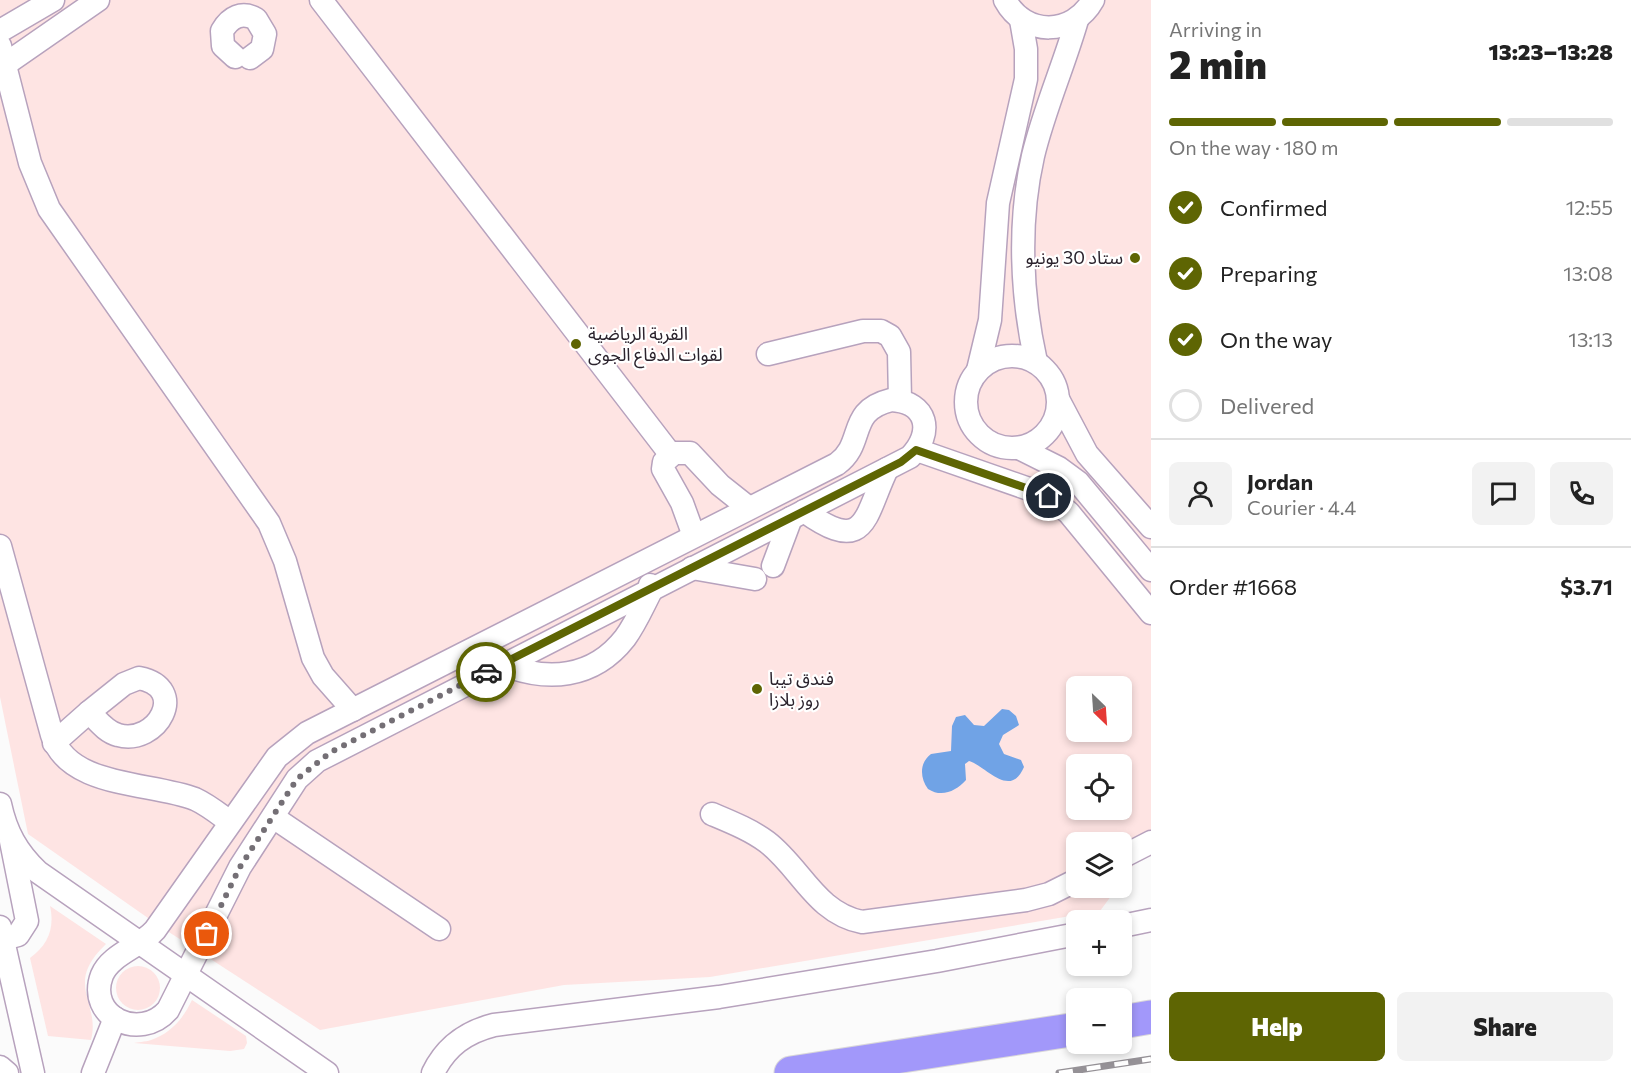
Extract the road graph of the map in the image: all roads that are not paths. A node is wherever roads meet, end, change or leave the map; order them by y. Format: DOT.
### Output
graph roads {
  1 [pos="53,0"];
  2 [pos="98,0"];
  3 [pos="257,0"];
  4 [pos="321,0"];
  5 [pos="1005,0"];
  6 [pos="1093,0"];
  7 [pos="234,10"];
  8 [pos="1021,20"];
  9 [pos="1077,20"];
  10 [pos="261,24"];
  11 [pos="0,31"];
  12 [pos="2,59"];
  13 [pos="768,354"];
  14 [pos="1036,362"];
  15 [pos="978,370"];
  16 [pos="900,400"];
  17 [pos="1059,401"];
  18 [pos="1019,448"];
  19 [pos="916,450"];
  20 [pos="671,455"];
  21 [pos="887,469"];
  22 [pos="750,508"];
  23 [pos="797,515"];
  24 [pos="1151,527"];
  25 [pos="694,536"];
  26 [pos="0,546"];
  27 [pos="638,564"];
  28 [pos="773,566"];
  29 [pos="692,568"];
  30 [pos="1151,570"];
  31 [pos="755,579"];
  32 [pos="652,589"];
  33 [pos="1151,613"];
  34 [pos="502,664"];
  35 [pos="353,710"];
  36 [pos="89,712"];
  37 [pos="54,743"];
  38 [pos="0,804"];
  39 [pos="712,814"];
  40 [pos="273,817"];
  41 [pos="231,822"];
  42 [pos="10,838"];
  43 [pos="1151,842"];
  44 [pos="214,848"];
  45 [pos="1132,851"];
  46 [pos="240,867"];
  47 [pos="1066,885"];
  48 [pos="1151,920"];
  49 [pos="1132,924"];
  50 [pos="439,929"];
  51 [pos="1,933"];
  52 [pos="1066,936"];
  53 [pos="141,943"];
  54 [pos="187,975"];
  55 [pos="1151,1017"];
  56 [pos="115,1018"];
  57 [pos="1132,1020"];
  58 [pos="1066,1031"];
  59 [pos="0,1066"];
  60 [pos="7,1073"];
  61 [pos="33,1073"];
  62 [pos="93,1073"];
  63 [pos="327,1073"];
  64 [pos="433,1073"];
  65 [pos="791,1073"];
  1 -- 11 [label="street"];
  2 -- 12 [label="street"];
  3 -- 10 [label="street"];
  4 -- 20 [label="street"];
  5 -- 8 [label="street"];
  6 -- 9 [label="street"];
  7 -- 10 [label="street"];
  7 -- 10 [label="street"];
  8 -- 9 [label="street"];
  8 -- 15 [label="street"];
  9 -- 14 [label="street"];
  12 -- 35 [label="street"];
  13 -- 16 [label="street"];
  14 -- 15 [label="street"];
  14 -- 17 [label="street"];
  15 -- 18 [label="street"];
  16 -- 19 [label="street"];
  16 -- 22 [label="street"];
  17 -- 18 [label="street"];
  17 -- 24 [label="street"];
  18 -- 30 [label="street"];
  19 -- 21 [label="street"];
  19 -- 33 [label="street"];
  20 -- 22 [label="street"];
  20 -- 25 [label="street"];
  21 -- 23 [label="street"];
  21 -- 23 [label="street"];
  22 -- 25 [label="street"];
  23 -- 28 [label="street"];
  23 -- 29 [label="street"];
  25 -- 27 [label="street"];
  26 -- 37 [label="street"];
  27 -- 32 [label="street"];
  27 -- 35 [label="street"];
  29 -- 31 [label="street"];
  29 -- 32 [label="street"];
  32 -- 34 [label="street"];
  32 -- 34 [label="street"];
  34 -- 40 [label="street"];
  35 -- 41 [label="street"];
  36 -- 37 [label="street"];
  37 -- 41 [label="street"];
  38 -- 42 [label="street"];
  39 -- 47 [label="street"];
  40 -- 46 [label="street"];
  40 -- 50 [label="street"];
  41 -- 44 [label="street"];
  42 -- 51 [label="street"];
  42 -- 53 [label="street"];
  43 -- 45 [label="street"];
  44 -- 46 [label="street"];
  44 -- 53 [label="street"];
  46 -- 54 [label="street"];
  48 -- 49 [label="street"];
  51 -- 61 [label="street"];
  52 -- 64 [label="street"];
  53 -- 54 [label="street"];
  53 -- 56 [label="street"];
  54 -- 56 [label="street"];
  54 -- 63 [label="street"];
  55 -- 57 [label="highway"];
  56 -- 62 [label="street"];
  58 -- 65 [label="highway"];
  59 -- 60 [label="street"];
}
